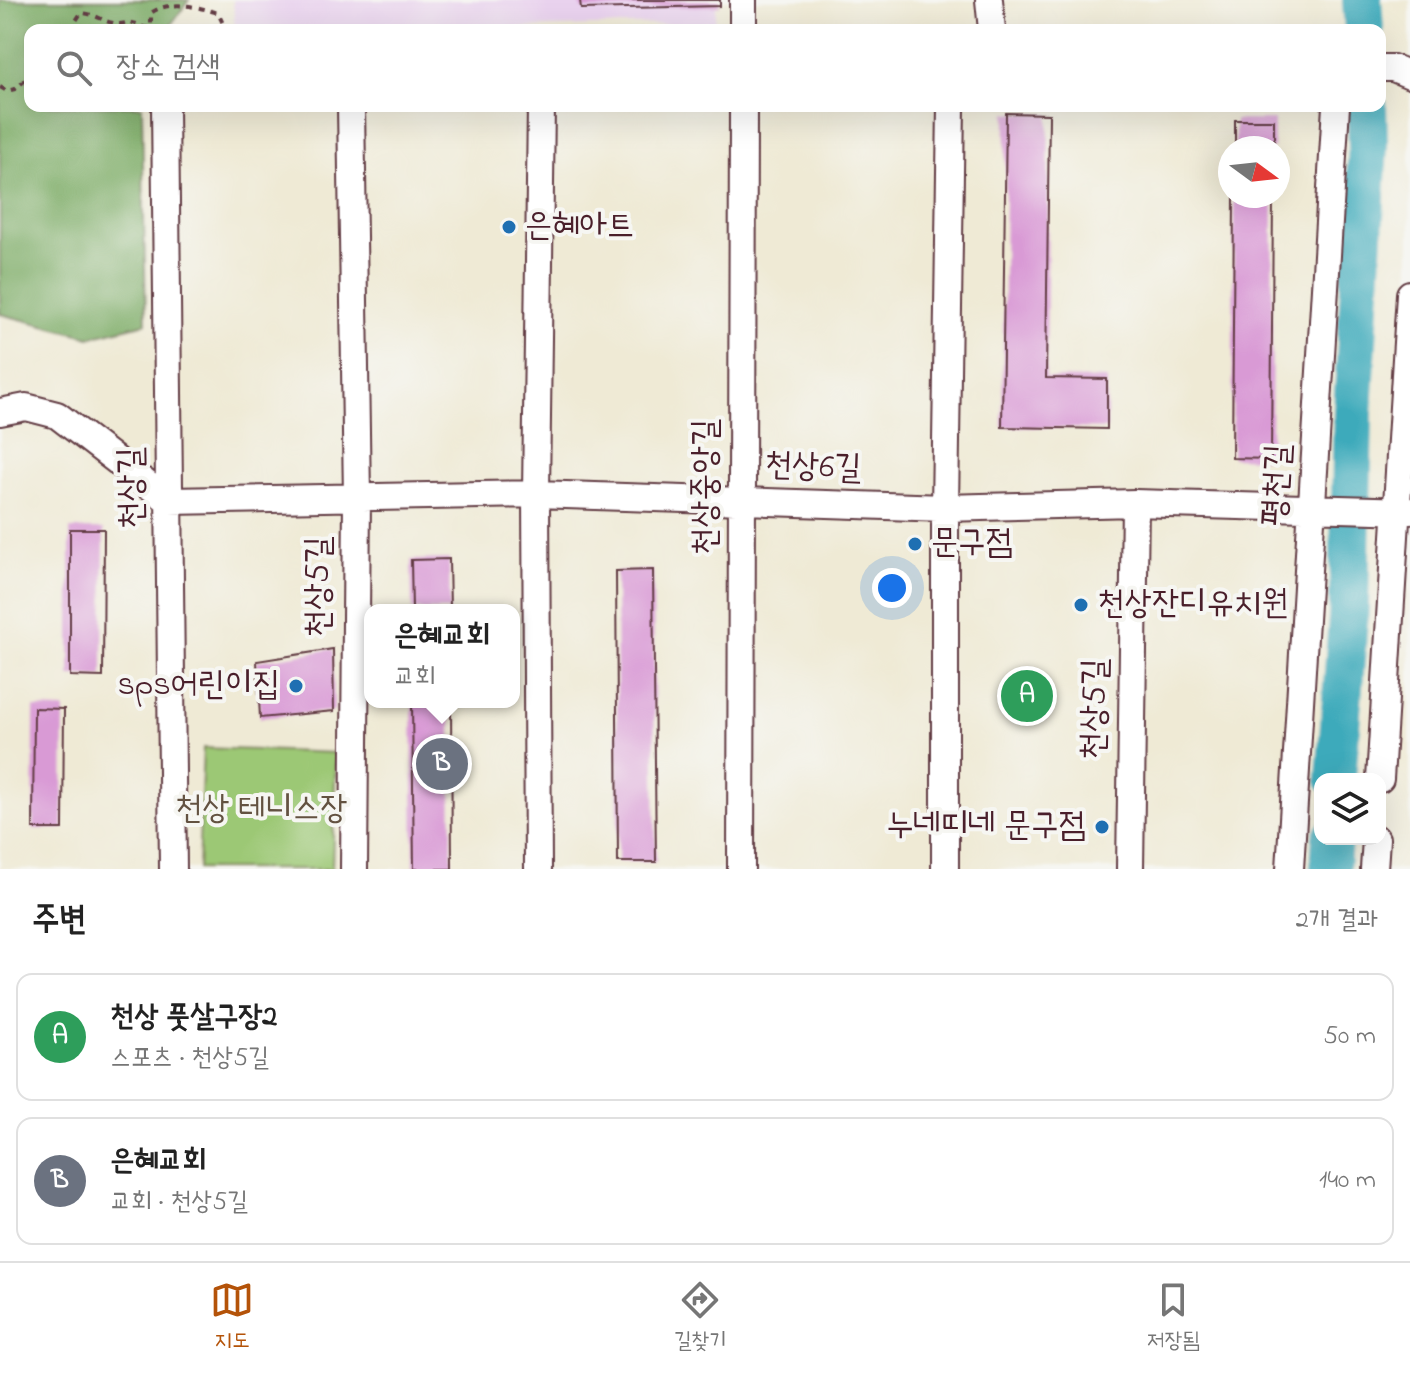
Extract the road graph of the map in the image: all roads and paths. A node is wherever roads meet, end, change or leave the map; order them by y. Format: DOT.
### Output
graph roads {
  1 [pos="743,0"];
  2 [pos="989,0"];
  3 [pos="74,24"];
  4 [pos="115,24"];
  5 [pos="115,24"];
  6 [pos="138,24"];
  7 [pos="151,24"];
  8 [pos="223,24"];
  9 [pos="743,24"];
  10 [pos="991,24"];
  11 [pos="24,81"];
  12 [pos="0,87"];
  13 [pos="165,112"];
  14 [pos="351,112"];
  15 [pos="541,112"];
  16 [pos="743,112"];
  17 [pos="951,112"];
  18 [pos="1336,112"];
  19 [pos="1410,294"];
  20 [pos="0,412"];
  21 [pos="536,494"];
  22 [pos="357,497"];
  23 [pos="169,501"];
  24 [pos="744,502"];
  25 [pos="1135,503"];
  26 [pos="1323,506"];
  27 [pos="945,508"];
  28 [pos="1393,510"];
  29 [pos="1380,773"];
  30 [pos="1376,845"];
  31 [pos="173,869"];
  32 [pos="354,869"];
  33 [pos="538,869"];
  34 [pos="741,869"];
  35 [pos="945,869"];
  36 [pos="1130,869"];
  37 [pos="1290,869"];
  38 [pos="1374,869"];
  1 -- 9 [label="street"];
  2 -- 10 [label="street"];
  3 -- 4 [label="path"];
  5 -- 6 [label="path"];
  7 -- 8 [label="path"];
  11 -- 12 [label="path"];
  13 -- 23 [label="street, 천상길"];
  14 -- 22 [label="street"];
  15 -- 21 [label="street"];
  16 -- 24 [label="street, 천상중앙길"];
  17 -- 27 [label="street"];
  18 -- 26 [label="street, 평천길"];
  19 -- 28 [label="street"];
  20 -- 23 [label="street"];
  21 -- 22 [label="street, 천상6길"];
  21 -- 24 [label="street, 천상6길"];
  21 -- 33 [label="street"];
  22 -- 23 [label="street, 천상6길"];
  22 -- 32 [label="street, 천상5길"];
  23 -- 31 [label="street, 천상길"];
  24 -- 27 [label="street, 천상6길"];
  24 -- 34 [label="street, 천상중앙길"];
  25 -- 26 [label="street, 천상6길"];
  25 -- 27 [label="street, 천상6길"];
  25 -- 36 [label="street, 천상5길"];
  26 -- 28 [label="street, 천상6길"];
  26 -- 37 [label="street, 평천길"];
  27 -- 35 [label="street"];
  28 -- 29 [label="street"];
  30 -- 38 [label="street"];
}
